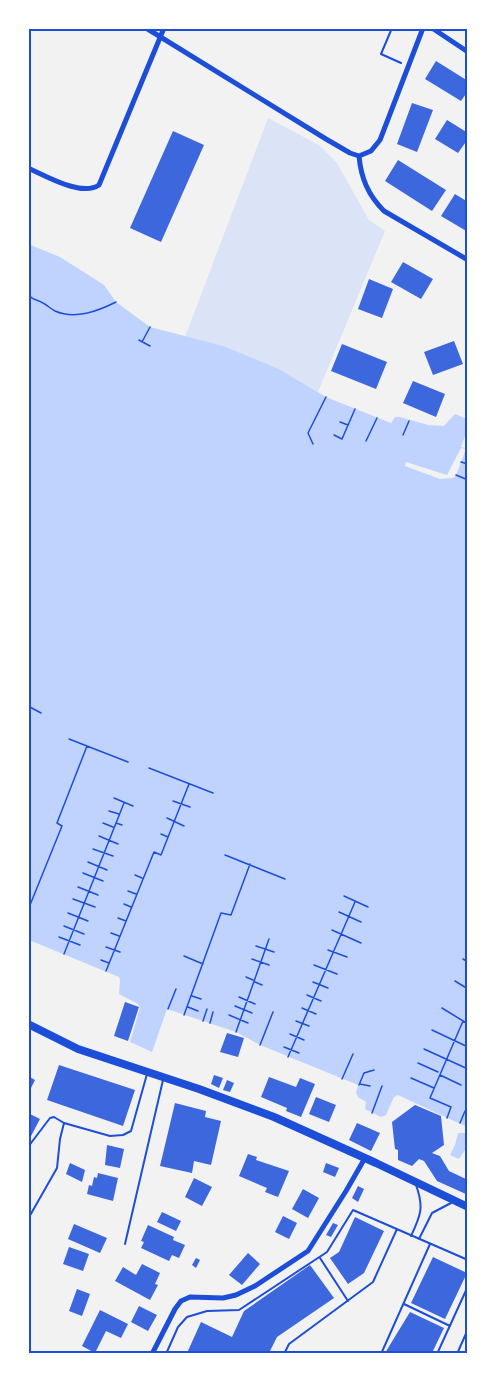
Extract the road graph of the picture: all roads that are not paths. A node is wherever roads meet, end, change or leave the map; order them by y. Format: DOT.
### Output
graph roads {
  1 [pos="146,28"];
  2 [pos="165,28"];
  3 [pos="392,28"];
  4 [pos="423,28"];
  5 [pos="432,28"];
  6 [pos="160,37"];
  7 [pos="468,52"];
  8 [pos="401,63"];
  9 [pos="359,156"];
  10 [pos="28,168"];
  11 [pos="468,260"];
  12 [pos="28,1024"];
  13 [pos="148,1072"];
  14 [pos="164,1077"];
  15 [pos="64,1123"];
  16 [pos="29,1146"];
  17 [pos="365,1158"];
  18 [pos="415,1182"];
  19 [pos="454,1202"];
  20 [pos="468,1208"];
  21 [pos="28,1219"];
  22 [pos="397,1229"];
  23 [pos="411,1236"];
  24 [pos="419,1239"];
  25 [pos="125,1244"];
  26 [pos="430,1244"];
  27 [pos="320,1258"];
  28 [pos="468,1260"];
  29 [pos="468,1286"];
  30 [pos="348,1300"];
  31 [pos="403,1304"];
  32 [pos="450,1326"];
  33 [pos="468,1329"];
  34 [pos="152,1353"];
  35 [pos="166,1353"];
  36 [pos="284,1353"];
  37 [pos="381,1353"];
  38 [pos="437,1353"];
  39 [pos="457,1353"];
  1 -- 6 [label="street"];
  2 -- 6 [label="street"];
  3 -- 8 [label="lane"];
  4 -- 9 [label="street"];
  5 -- 7 [label="street"];
  6 -- 9 [label="street"];
  6 -- 10 [label="street"];
  9 -- 11 [label="street"];
  12 -- 13 [label="highway"];
  13 -- 14 [label="highway"];
  13 -- 15 [label="lane"];
  14 -- 17 [label="highway"];
  14 -- 25 [label="lane"];
  15 -- 16 [label="lane"];
  15 -- 21 [label="lane"];
  17 -- 18 [label="highway"];
  17 -- 34 [label="street"];
  18 -- 19 [label="highway"];
  18 -- 23 [label="lane"];
  19 -- 20 [label="highway"];
  19 -- 24 [label="lane"];
  22 -- 23 [label="lane"];
  22 -- 27 [label="lane"];
  22 -- 30 [label="lane"];
  23 -- 24 [label="lane"];
  24 -- 26 [label="lane"];
  26 -- 28 [label="lane"];
  26 -- 31 [label="lane"];
  27 -- 30 [label="lane"];
  27 -- 35 [label="lane"];
  29 -- 32 [label="lane"];
  30 -- 36 [label="lane"];
  31 -- 32 [label="lane"];
  31 -- 37 [label="lane"];
  32 -- 38 [label="lane"];
  33 -- 39 [label="lane"];
}
